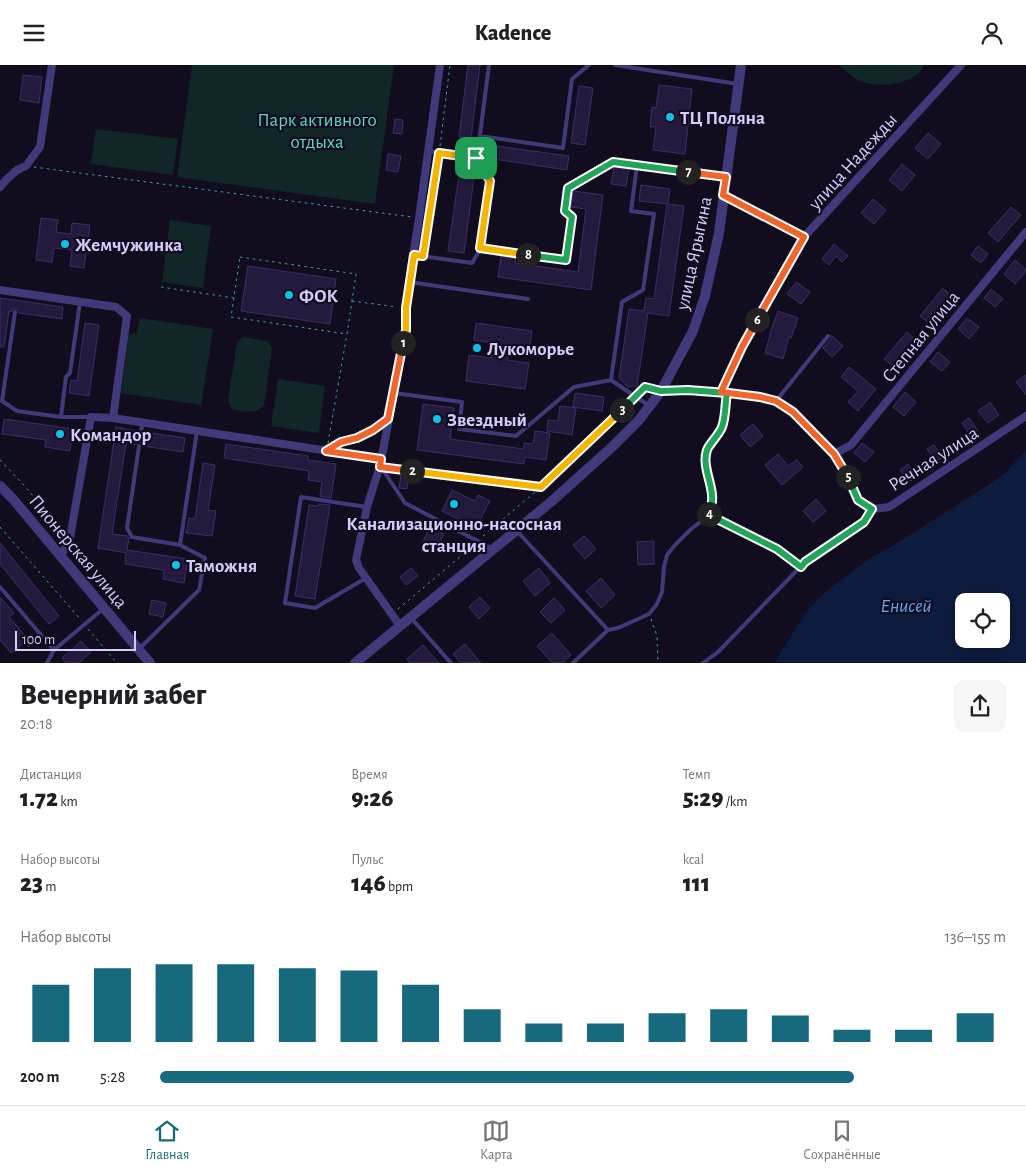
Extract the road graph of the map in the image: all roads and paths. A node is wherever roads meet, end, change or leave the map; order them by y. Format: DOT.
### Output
graph roads {
  1 [pos="52,65"];
  2 [pos="440,65"];
  3 [pos="450,65"];
  4 [pos="489,65"];
  5 [pos="589,65"];
  6 [pos="615,65"];
  7 [pos="741,65"];
  8 [pos="962,65"];
  9 [pos="738,84"];
  10 [pos="480,136"];
  11 [pos="429,151"];
  12 [pos="439,153"];
  13 [pos="476,158"];
  14 [pos="637,165"];
  15 [pos="26,166"];
  16 [pos="726,177"];
  17 [pos="0,187"];
  18 [pos="723,195"];
  19 [pos="419,218"];
  20 [pos="1026,232"];
  21 [pos="804,237"];
  22 [pos="480,248"];
  23 [pos="414,255"];
  24 [pos="423,256"];
  25 [pos="409,282"];
  26 [pos="161,287"];
  27 [pos="0,290"];
  28 [pos="234,298"];
  29 [pos="528,299"];
  30 [pos="80,301"];
  31 [pos="352,301"];
  32 [pos="406,308"];
  33 [pos="15,312"];
  34 [pos="347,334"];
  35 [pos="828,336"];
  36 [pos="612,380"];
  37 [pos="661,391"];
  38 [pos="394,393"];
  39 [pos="724,393"];
  40 [pos="635,397"];
  41 [pos="776,401"];
  42 [pos="650,406"];
  43 [pos="1026,416"];
  44 [pos="61,417"];
  45 [pos="91,417"];
  46 [pos="113,418"];
  47 [pos="388,419"];
  48 [pos="142,422"];
  49 [pos="141,431"];
  50 [pos="197,431"];
  51 [pos="139,446"];
  52 [pos="326,451"];
  53 [pos="834,454"];
  54 [pos="0,460"];
  55 [pos="381,463"];
  56 [pos="0,486"];
  57 [pos="541,487"];
  58 [pos="367,507"];
  59 [pos="872,509"];
  60 [pos="709,515"];
  61 [pos="0,527"];
  62 [pos="516,530"];
  63 [pos="70,538"];
  64 [pos="478,541"];
  65 [pos="180,545"];
  66 [pos="493,549"];
  67 [pos="61,556"];
  68 [pos="801,567"];
  69 [pos="366,578"];
  70 [pos="0,587"];
  71 [pos="104,608"];
  72 [pos="392,614"];
  73 [pos="649,614"];
  74 [pos="410,618"];
  75 [pos="84,625"];
  76 [pos="400,626"];
  77 [pos="608,630"];
  78 [pos="139,649"];
  79 [pos="54,650"];
  80 [pos="49,661"];
  81 [pos="356,662"];
  82 [pos="117,663"];
  83 [pos="150,663"];
  84 [pos="451,663"];
  85 [pos="573,663"];
  86 [pos="658,663"];
  87 [pos="703,663"];
  1 -- 15 [label="street"];
  2 -- 11 [label="street"];
  3 -- 12 [label="path"];
  4 -- 10 [label="lane"];
  5 -- 10 [label="lane"];
  6 -- 9 [label="lane"];
  7 -- 9 [label="street, улица Ярыгина"];
  8 -- 21 [label="street, улица Надежды"];
  9 -- 16 [label="street, улица Ярыгина"];
  10 -- 13 [label="lane"];
  11 -- 12 [label="lane"];
  11 -- 19 [label="street"];
  12 -- 13 [label="lane"];
  12 -- 24 [label="path"];
  13 -- 22 [label="lane"];
  14 -- 16 [label="lane"];
  14 -- 22 [label="lane"];
  14 -- 36 [label="lane"];
  15 -- 17 [label="street"];
  15 -- 19 [label="path"];
  16 -- 18 [label="street, улица Ярыгина"];
  18 -- 21 [label="street"];
  18 -- 37 [label="street, улица Ярыгина"];
  19 -- 23 [label="street"];
  20 -- 53 [label="street, Степная улица"];
  21 -- 39 [label="street, улица Надежды"];
  22 -- 24 [label="lane"];
  23 -- 24 [label="lane"];
  23 -- 25 [label="street"];
  25 -- 29 [label="lane"];
  25 -- 32 [label="street"];
  26 -- 28 [label="path"];
  27 -- 30 [label="street"];
  28 -- 31 [label="path"];
  28 -- 34 [label="path"];
  30 -- 44 [label="lane"];
  30 -- 46 [label="street"];
  31 -- 32 [label="path"];
  31 -- 34 [label="path"];
  32 -- 38 [label="street"];
  33 -- 44 [label="lane"];
  34 -- 52 [label="path"];
  35 -- 41 [label="lane"];
  36 -- 38 [label="lane"];
  36 -- 40 [label="lane"];
  37 -- 39 [label="street"];
  37 -- 40 [label="path"];
  37 -- 42 [label="street, улица Ярыгина"];
  38 -- 47 [label="street"];
  39 -- 41 [label="street"];
  39 -- 60 [label="lane"];
  40 -- 42 [label="lane"];
  40 -- 57 [label="path"];
  41 -- 53 [label="street"];
  42 -- 62 [label="street, улица Ярыгина"];
  43 -- 59 [label="street, Речная улица"];
  44 -- 45 [label="lane"];
  45 -- 46 [label="street"];
  45 -- 63 [label="street"];
  46 -- 48 [label="street"];
  47 -- 52 [label="path"];
  47 -- 55 [label="street"];
  48 -- 49 [label="lane"];
  48 -- 50 [label="street"];
  50 -- 52 [label="street"];
  50 -- 65 [label="lane"];
  51 -- 65 [label="lane"];
  52 -- 55 [label="street"];
  53 -- 59 [label="street"];
  54 -- 63 [label="path"];
  55 -- 57 [label="path"];
  55 -- 58 [label="street"];
  55 -- 64 [label="lane"];
  56 -- 67 [label="street, Пионерская улица"];
  57 -- 64 [label="path"];
  58 -- 69 [label="street"];
  58 -- 69 [label="lane"];
  59 -- 68 [label="lane, Речная улица"];
  60 -- 68 [label="path"];
  60 -- 73 [label="lane"];
  61 -- 75 [label="path"];
  62 -- 66 [label="street, улица Ярыгина"];
  62 -- 77 [label="lane"];
  63 -- 67 [label="street"];
  64 -- 66 [label="lane"];
  64 -- 72 [label="path"];
  65 -- 78 [label="lane"];
  66 -- 74 [label="street, улица Ярыгина"];
  67 -- 71 [label="street, Пионерская улица"];
  68 -- 87 [label="lane, Речная улица"];
  69 -- 72 [label="street"];
  70 -- 79 [label="lane"];
  71 -- 75 [label="lane"];
  71 -- 78 [label="street, Пионерская улица"];
  72 -- 76 [label="street"];
  73 -- 77 [label="lane"];
  73 -- 86 [label="path"];
  74 -- 76 [label="street, улица Ярыгина"];
  74 -- 84 [label="lane"];
  75 -- 79 [label="lane"];
  75 -- 82 [label="path"];
  76 -- 81 [label="street, улица Ярыгина"];
  77 -- 85 [label="lane"];
  78 -- 83 [label="street, Пионерская улица"];
  79 -- 80 [label="lane"];
}
